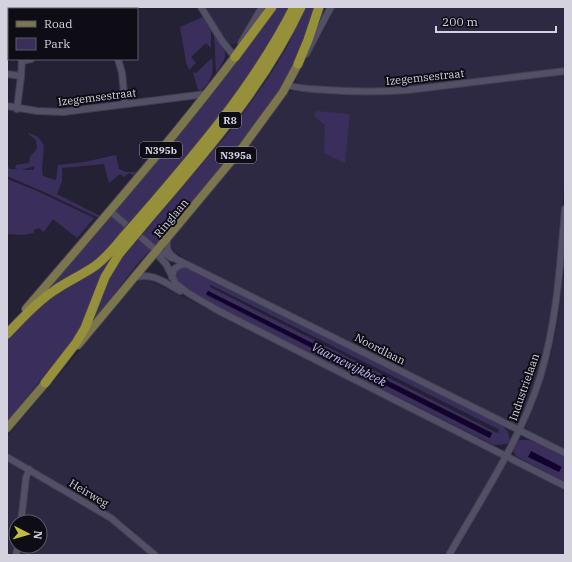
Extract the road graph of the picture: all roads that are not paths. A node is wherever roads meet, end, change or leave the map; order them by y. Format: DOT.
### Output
graph roads {
  1 [pos="201,7"];
  2 [pos="262,7"];
  3 [pos="272,7"];
  4 [pos="294,7"];
  5 [pos="301,7"];
  6 [pos="319,7"];
  7 [pos="331,7"];
  8 [pos="235,57"];
  9 [pos="22,60"];
  10 [pos="118,60"];
  11 [pos="298,64"];
  12 [pos="565,71"];
  13 [pos="7,74"];
  14 [pos="21,76"];
  15 [pos="287,85"];
  16 [pos="206,94"];
  17 [pos="190,95"];
  18 [pos="199,103"];
  19 [pos="125,104"];
  20 [pos="7,106"];
  21 [pos="17,109"];
  22 [pos="565,208"];
  23 [pos="110,211"];
  24 [pos="141,222"];
  25 [pos="168,238"];
  26 [pos="126,240"];
  27 [pos="157,251"];
  28 [pos="176,259"];
  29 [pos="185,264"];
  30 [pos="562,272"];
  31 [pos="172,277"];
  32 [pos="134,278"];
  33 [pos="188,293"];
  34 [pos="7,334"];
  35 [pos="45,383"];
  36 [pos="7,428"];
  37 [pos="520,430"];
  38 [pos="565,453"];
  39 [pos="506,456"];
  40 [pos="7,457"];
  41 [pos="29,470"];
  42 [pos="565,486"];
  43 [pos="22,514"];
  44 [pos="155,555"];
  45 [pos="449,555"];
  1 -- 8 [label="street"];
  2 -- 8 [label="street, N395b"];
  3 -- 8 [label="highway"];
  4 -- 24 [label="highway, R8"];
  5 -- 24 [label="highway, R8"];
  6 -- 11 [label="highway"];
  7 -- 11 [label="street, Ringlaan / N395a"];
  8 -- 16 [label="main road, N395b"];
  9 -- 14 [label="street"];
  10 -- 19 [label="street"];
  11 -- 15 [label="main road, Ringlaan / N395a"];
  12 -- 15 [label="street, Izegemsestraat"];
  13 -- 14 [label="street"];
  14 -- 21 [label="street"];
  15 -- 25 [label="main road, Ringlaan / N395a"];
  16 -- 17 [label="street, Izegemsestraat"];
  16 -- 18 [label="main road, N395b"];
  17 -- 18 [label="street"];
  17 -- 19 [label="street, Izegemsestraat"];
  18 -- 23 [label="main road, N395b"];
  19 -- 21 [label="street, Izegemsestraat"];
  20 -- 21 [label="street, Izegemsestraat"];
  22 -- 30 [label="street, Industrielaan"];
  23 -- 27 [label="street, Noordlaan"];
  23 -- 34 [label="main road, N395b"];
  24 -- 26 [label="highway, R8, bridge"];
  25 -- 27 [label="main road, Ringlaan / N395a"];
  25 -- 28 [label="street"];
  26 -- 34 [label="highway, R8"];
  26 -- 35 [label="highway, R8"];
  27 -- 28 [label="street, Noordlaan"];
  27 -- 31 [label="street, Noordlaan"];
  27 -- 32 [label="main road, Ringlaan / N395a"];
  28 -- 29 [label="street, Noordlaan"];
  29 -- 31 [label="street"];
  29 -- 37 [label="street, Noordlaan"];
  30 -- 37 [label="street, Industrielaan"];
  31 -- 33 [label="street, Noordlaan"];
  32 -- 33 [label="street, Noordlaan"];
  32 -- 35 [label="main road, Ringlaan / N395a"];
  33 -- 39 [label="street, Noordlaan"];
  35 -- 36 [label="main road, Ringlaan / N395a"];
  37 -- 38 [label="street, Noordlaan"];
  37 -- 39 [label="street, Industrielaan"];
  39 -- 42 [label="street, Noordlaan"];
  39 -- 45 [label="street, Industrielaan"];
  40 -- 41 [label="street, Heirweg"];
  41 -- 43 [label="street"];
  41 -- 44 [label="street, Heirweg"];
}
